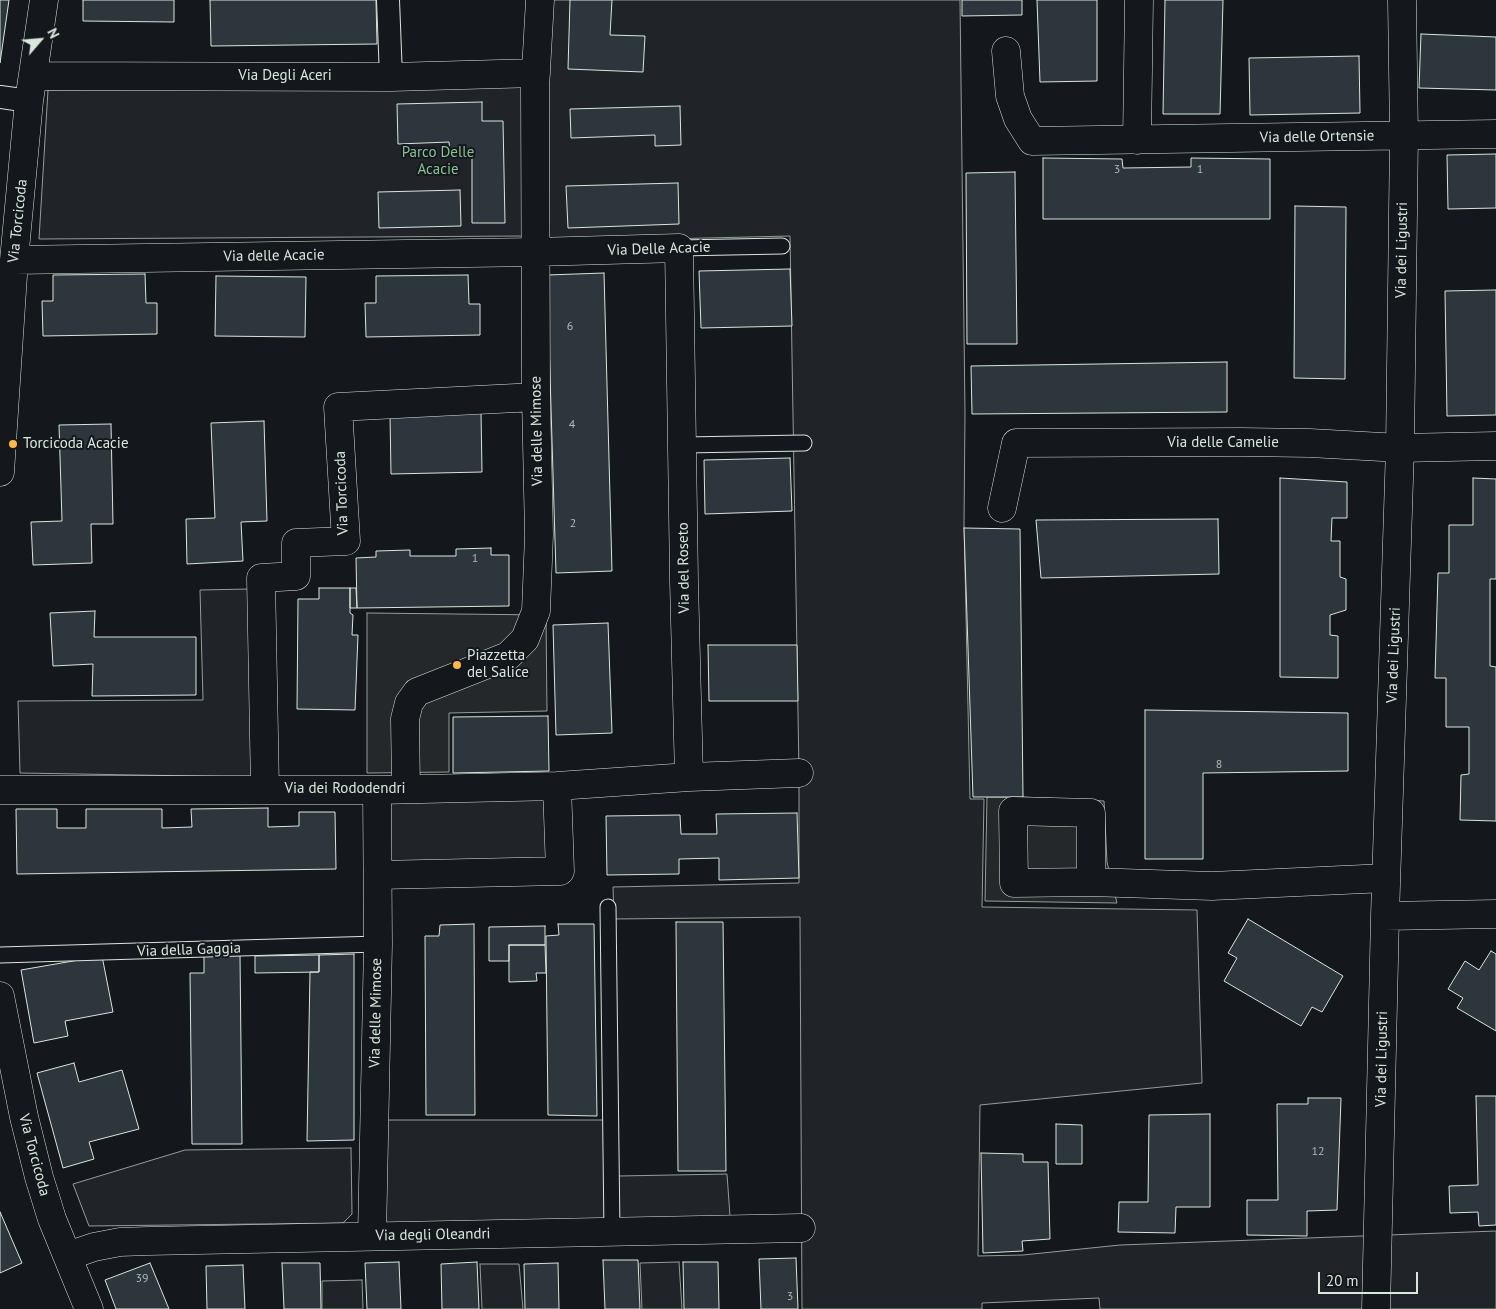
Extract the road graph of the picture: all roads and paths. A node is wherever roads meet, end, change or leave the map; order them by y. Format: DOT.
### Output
graph roads {
  1 [pos="44,0"];
  2 [pos="388,0"];
  3 [pos="540,0"];
  4 [pos="1138,0"];
  5 [pos="1402,0"];
  6 [pos="1006,51"];
  7 [pos="536,73"];
  8 [pos="391,77"];
  9 [pos="31,88"];
  10 [pos="0,97"];
  11 [pos="1496,134"];
  12 [pos="1404,135"];
  13 [pos="1137,140"];
  14 [pos="782,246"];
  15 [pos="679,248"];
  16 [pos="535,252"];
  17 [pos="14,260"];
  18 [pos="536,397"];
  19 [pos="804,443"];
  20 [pos="682,445"];
  21 [pos="1496,446"];
  22 [pos="1400,448"];
  23 [pos="0,472"];
  24 [pos="1002,508"];
  25 [pos="799,773"];
  26 [pos="689,777"];
  27 [pos="557,786"];
  28 [pos="265,789"];
  29 [pos="406,789"];
  30 [pos="0,790"];
  31 [pos="377,790"];
  32 [pos="378,875"];
  33 [pos="1386,878"];
  34 [pos="1091,882"];
  35 [pos="608,907"];
  36 [pos="1496,914"];
  37 [pos="1385,916"];
  38 [pos="378,944"];
  39 [pos="0,955"];
  40 [pos="0,996"];
  41 [pos="801,1228"];
  42 [pos="612,1232"];
  43 [pos="372,1236"];
  44 [pos="68,1256"];
  45 [pos="89,1309"];
  46 [pos="1376,1309"];
  1 -- 9 [label="street, Via Torcicoda"];
  2 -- 8 [label="street"];
  3 -- 7 [label="street, Via delle Mimose"];
  4 -- 13 [label="street"];
  5 -- 12 [label="street, Via dei Ligustri"];
  6 -- 13 [label="street, Via delle Ortensie"];
  7 -- 8 [label="street, Via Degli Aceri"];
  7 -- 16 [label="street, Via delle Mimose"];
  8 -- 9 [label="street, Via Degli Aceri"];
  9 -- 10 [label="street"];
  9 -- 17 [label="street, Via Torcicoda"];
  11 -- 12 [label="street, Via delle Ortensie"];
  12 -- 13 [label="street, Via delle Ortensie"];
  12 -- 22 [label="street, Via dei Ligustri"];
  14 -- 15 [label="lane, Via Delle Acacie"];
  15 -- 16 [label="street, Via Delle Acacie"];
  15 -- 20 [label="street, Via del Roseto"];
  16 -- 17 [label="street, Via delle Acacie"];
  16 -- 18 [label="street, Via delle Mimose"];
  17 -- 23 [label="street, Via Torcicoda"];
  18 -- 28 [label="street, Via Torcicoda"];
  18 -- 29 [label="street, Via delle Mimose"];
  19 -- 20 [label="lane"];
  20 -- 26 [label="street, Via del Roseto"];
  21 -- 22 [label="street, Via delle Camelie"];
  22 -- 24 [label="street, Via delle Camelie"];
  22 -- 33 [label="street, Via dei Ligustri"];
  25 -- 26 [label="street"];
  26 -- 27 [label="street, Via dei Rododendri"];
  27 -- 29 [label="street, Via dei Rododendri"];
  27 -- 32 [label="street"];
  28 -- 30 [label="street, Via dei Rododendri"];
  28 -- 31 [label="street, Via dei Rododendri"];
  29 -- 31 [label="street, Via dei Rododendri"];
  31 -- 32 [label="street, Via delle Mimose"];
  32 -- 38 [label="street, Via delle Mimose"];
  33 -- 34 [label="street"];
  33 -- 37 [label="street, Via dei Ligustri"];
  35 -- 42 [label="lane"];
  36 -- 37 [label="street"];
  37 -- 46 [label="street, Via dei Ligustri"];
  38 -- 39 [label="lane, Via della Gaggia"];
  38 -- 43 [label="street, Via delle Mimose"];
  40 -- 44 [label="street, Via Torcicoda"];
  41 -- 42 [label="street, Via degli Oleandri"];
  42 -- 43 [label="street, Via degli Oleandri"];
  43 -- 44 [label="street, Via degli Oleandri"];
  44 -- 45 [label="street, Via Torcicoda"];
}
